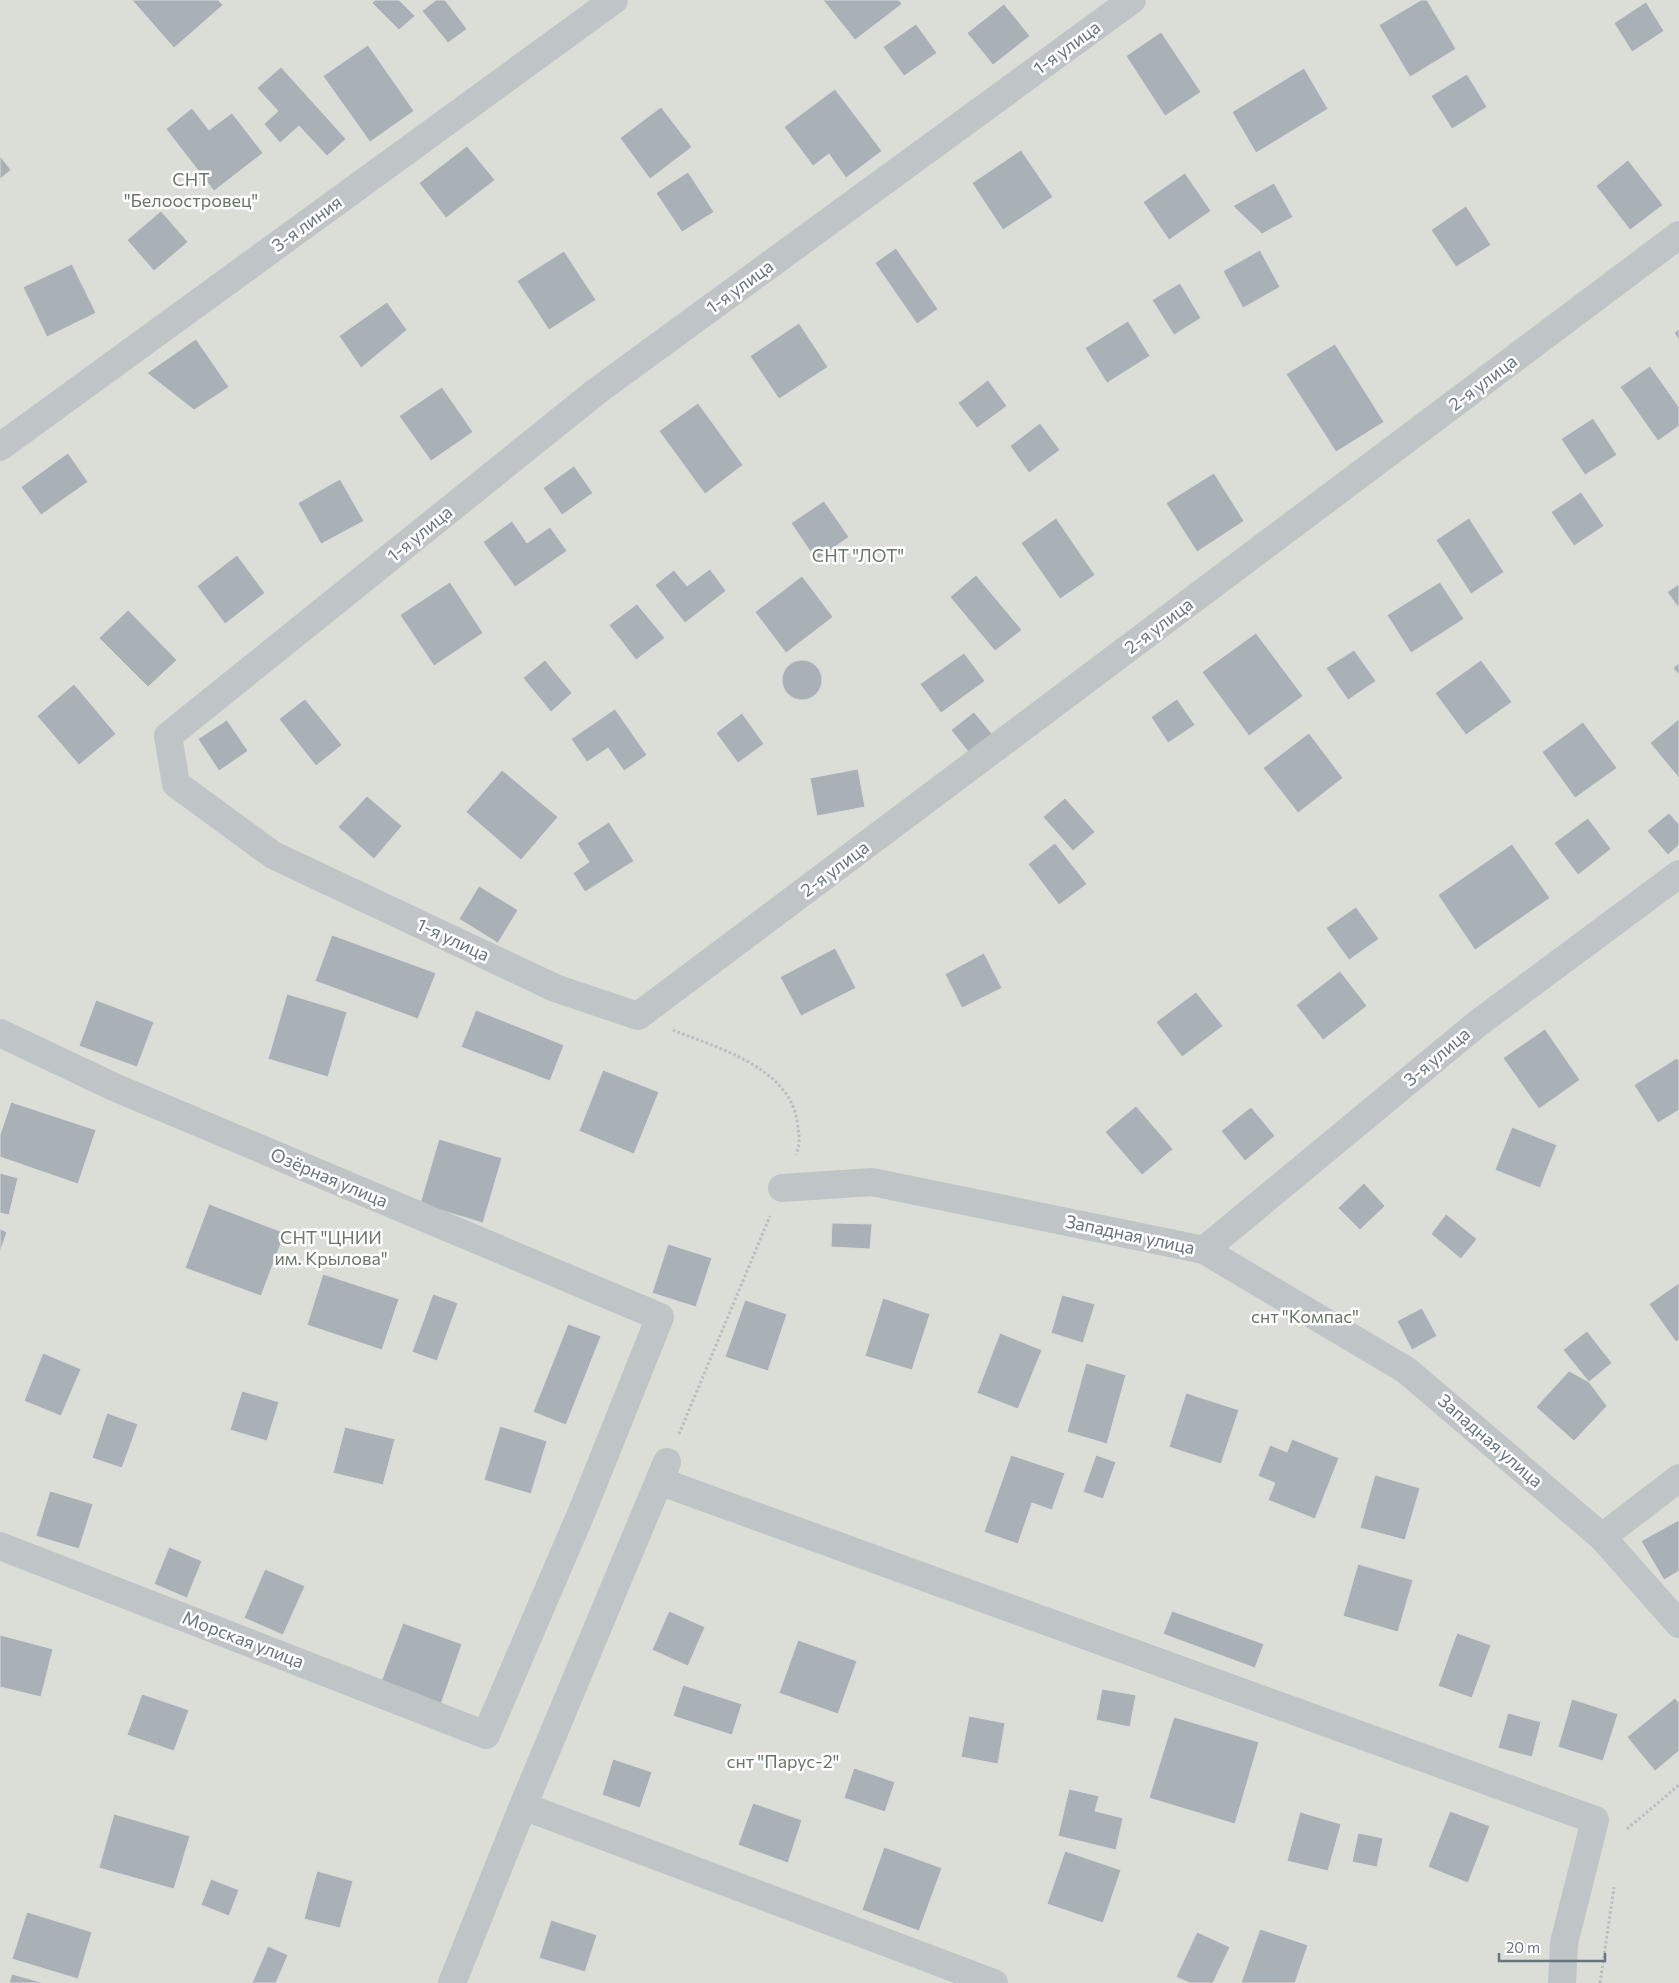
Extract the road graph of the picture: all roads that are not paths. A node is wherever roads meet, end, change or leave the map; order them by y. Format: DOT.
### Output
graph roads {
  1 [pos="1132,0"];
  2 [pos="611,1"];
  3 [pos="1679,235"];
  4 [pos="0,447"];
  5 [pos="1679,874"];
  6 [pos="638,1016"];
  7 [pos="0,1033"];
  8 [pos="782,1188"];
  9 [pos="1204,1250"];
  10 [pos="1679,1478"];
  11 [pos="1602,1537"];
  12 [pos="0,1546"];
  13 [pos="1679,1624"];
  14 [pos="486,1735"];
  15 [pos="523,1806"];
  16 [pos="452,1983"];
  17 [pos="994,1983"];
  18 [pos="1562,1983"];
  1 -- 6 [label="street, 1-я улица"];
  2 -- 4 [label="street, 3-я линия"];
  3 -- 6 [label="street, 2-я улица"];
  5 -- 9 [label="street, 3-я улица"];
  7 -- 14 [label="street, Озёрная улица"];
  8 -- 9 [label="street, Западная улица"];
  9 -- 11 [label="street, Западная улица"];
  10 -- 11 [label="street"];
  11 -- 13 [label="street, Западная улица"];
  12 -- 14 [label="street, Морская улица"];
  15 -- 16 [label="street"];
  15 -- 17 [label="street"];
  15 -- 18 [label="street"];
}
